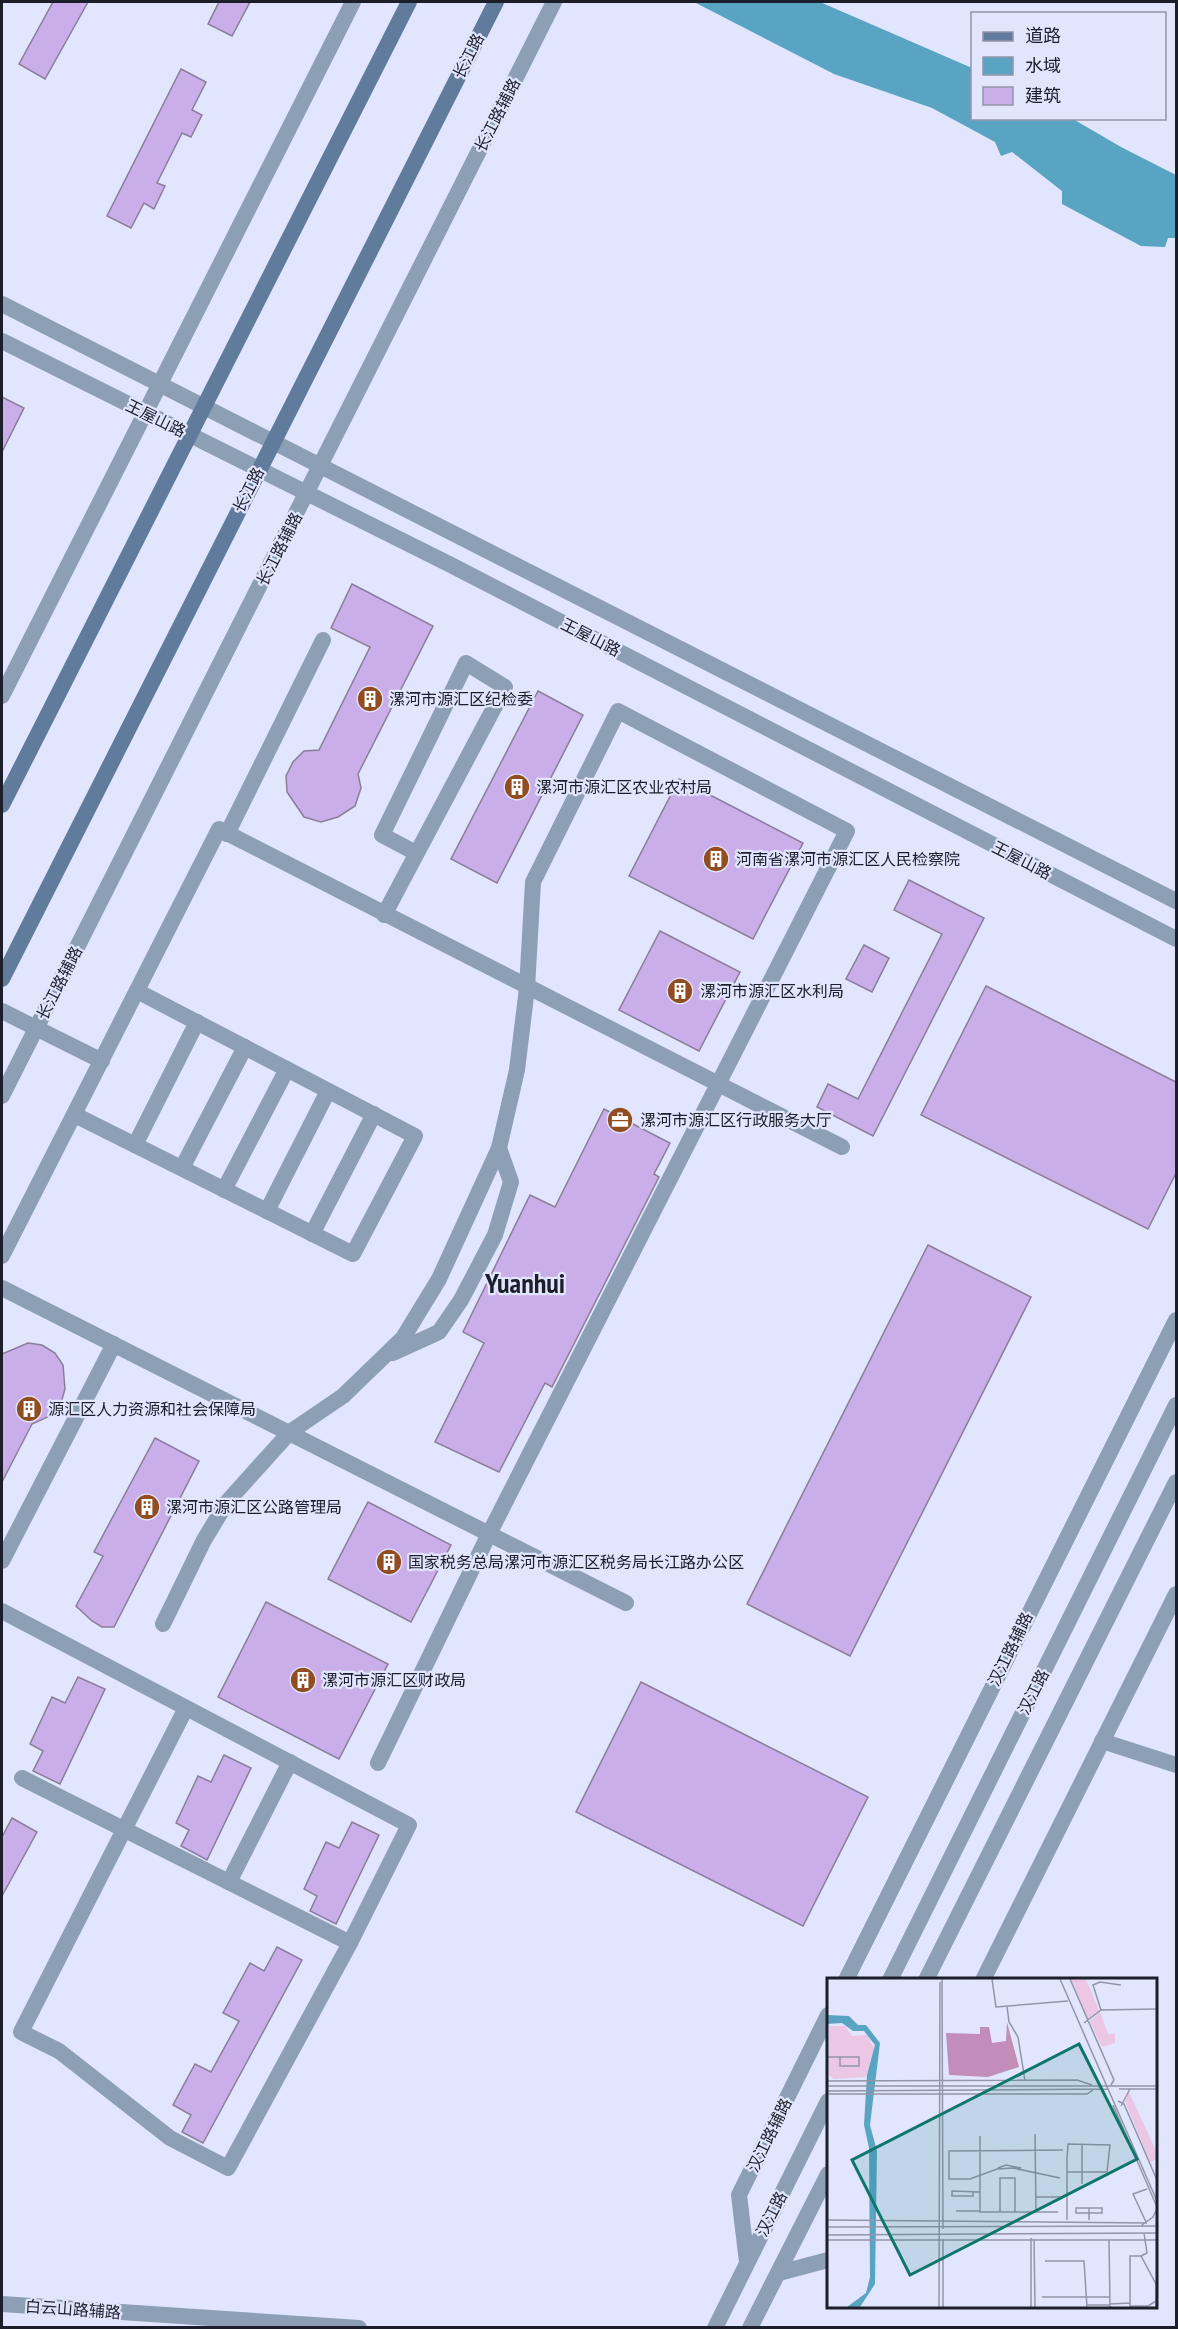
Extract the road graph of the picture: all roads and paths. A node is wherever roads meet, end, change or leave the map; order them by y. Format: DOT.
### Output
graph roads {
  1 [pos="353,2"];
  2 [pos="409,2"];
  3 [pos="496,2"];
  4 [pos="554,2"];
  5 [pos="2,304"];
  6 [pos="2,341"];
  7 [pos="160,386"];
  8 [pos="204,409"];
  9 [pos="146,413"];
  10 [pos="191,435"];
  11 [pos="272,443"];
  12 [pos="320,467"];
  13 [pos="259,470"];
  14 [pos="307,493"];
  15 [pos="323,640"];
  16 [pos="2,696"];
  17 [pos="2,805"];
  18 [pos="227,834"];
  19 [pos="416,854"];
  20 [pos="1176,901"];
  21 [pos="384,915"];
  22 [pos="1176,939"];
  23 [pos="2,979"];
  24 [pos="527,988"];
  25 [pos="137,991"];
  26 [pos="2,1011"];
  27 [pos="197,1022"];
  28 [pos="36,1029"];
  29 [pos="245,1047"];
  30 [pos="102,1061"];
  31 [pos="287,1069"];
  32 [pos="718,1085"];
  33 [pos="328,1090"];
  34 [pos="2,1096"];
  35 [pos="374,1114"];
  36 [pos="75,1115"];
  37 [pos="135,1145"];
  38 [pos="842,1147"];
  39 [pos="499,1148"];
  40 [pos="182,1168"];
  41 [pos="224,1190"];
  42 [pos="267,1211"];
  43 [pos="312,1234"];
  44 [pos="2,1256"];
  45 [pos="2,1288"];
  46 [pos="1176,1320"];
  47 [pos="114,1344"];
  48 [pos="383,1358"];
  49 [pos="1176,1405"];
  50 [pos="290,1432"];
  51 [pos="1176,1482"];
  52 [pos="489,1534"];
  53 [pos="2,1561"];
  54 [pos="1176,1594"];
  55 [pos="626,1603"];
  56 [pos="2,1611"];
  57 [pos="163,1624"];
  58 [pos="186,1708"];
  59 [pos="1102,1741"];
  60 [pos="290,1762"];
  61 [pos="378,1763"];
  62 [pos="1176,1765"];
  63 [pos="22,1779"];
  64 [pos="124,1830"];
  65 [pos="229,1882"];
  66 [pos="350,1943"];
  67 [pos="847,1978"];
  68 [pos="891,1978"];
  69 [pos="927,1978"];
  70 [pos="984,1978"];
  71 [pos="827,2017"];
  72 [pos="827,2103"];
  73 [pos="827,2176"];
  74 [pos="827,2260"];
  75 [pos="747,2262"];
  76 [pos="779,2273"];
  77 [pos="2,2304"];
  78 [pos="359,2328"];
  79 [pos="715,2328"];
  80 [pos="750,2328"];
  1 -- 7 [label="street"];
  2 -- 8 [label="main road"];
  3 -- 11 [label="main road, 长江路"];
  4 -- 12 [label="street, 长江路辅路"];
  5 -- 7 [label="street, 王屋山路"];
  6 -- 9 [label="street, 王屋山路"];
  7 -- 8 [label="street, 王屋山路"];
  7 -- 9 [label="street"];
  8 -- 10 [label="main road"];
  8 -- 11 [label="street, 王屋山路"];
  9 -- 10 [label="street, 王屋山路"];
  9 -- 16 [label="street"];
  10 -- 13 [label="street, 王屋山路"];
  10 -- 17 [label="main road"];
  11 -- 12 [label="street, 王屋山路"];
  11 -- 13 [label="main road, 长江路"];
  12 -- 14 [label="street, 长江路辅路"];
  12 -- 20 [label="street, 王屋山路"];
  13 -- 14 [label="street, 王屋山路"];
  13 -- 23 [label="main road, 长江路"];
  14 -- 22 [label="street, 王屋山路"];
  14 -- 28 [label="street, 长江路辅路"];
  15 -- 18 [label="street"];
  18 -- 21 [label="street"];
  18 -- 25 [label="street"];
  19 -- 19 [label="street"];
  19 -- 21 [label="street"];
  21 -- 24 [label="street"];
  24 -- 32 [label="street"];
  24 -- 32 [label="street"];
  24 -- 39 [label="street"];
  25 -- 27 [label="street"];
  25 -- 30 [label="street"];
  26 -- 28 [label="street"];
  27 -- 29 [label="street"];
  27 -- 37 [label="street"];
  28 -- 30 [label="street"];
  28 -- 34 [label="street, 长江路辅路"];
  29 -- 31 [label="street"];
  29 -- 40 [label="street"];
  30 -- 36 [label="street"];
  31 -- 33 [label="street"];
  31 -- 41 [label="street"];
  32 -- 38 [label="street"];
  32 -- 52 [label="street"];
  33 -- 35 [label="street"];
  33 -- 42 [label="street"];
  35 -- 43 [label="street"];
  35 -- 43 [label="street"];
  36 -- 37 [label="street"];
  36 -- 44 [label="street"];
  37 -- 40 [label="street"];
  39 -- 48 [label="street"];
  39 -- 48 [label="street"];
  40 -- 41 [label="street"];
  41 -- 42 [label="street"];
  42 -- 43 [label="street"];
  45 -- 47 [label="street"];
  46 -- 67 [label="street, 汉江路辅路"];
  47 -- 50 [label="street"];
  47 -- 53 [label="street"];
  48 -- 50 [label="street"];
  49 -- 68 [label="street, 汉江路"];
  50 -- 52 [label="street"];
  50 -- 57 [label="street"];
  51 -- 69 [label="street, 汉江路"];
  52 -- 55 [label="street"];
  52 -- 61 [label="street"];
  54 -- 59 [label="street"];
  56 -- 58 [label="street"];
  58 -- 60 [label="street"];
  58 -- 64 [label="street"];
  59 -- 62 [label="street"];
  59 -- 70 [label="street"];
  60 -- 65 [label="street"];
  60 -- 66 [label="street"];
  63 -- 64 [label="street"];
  64 -- 65 [label="street"];
  64 -- 66 [label="street"];
  65 -- 66 [label="street"];
  71 -- 75 [label="street, 汉江路辅路"];
  72 -- 75 [label="street, 汉江路"];
  73 -- 76 [label="street, 汉江路"];
  74 -- 76 [label="street"];
  75 -- 79 [label="street, 汉江路"];
  76 -- 80 [label="street, 汉江路"];
  77 -- 78 [label="street, 白云山路辅路"];
}
